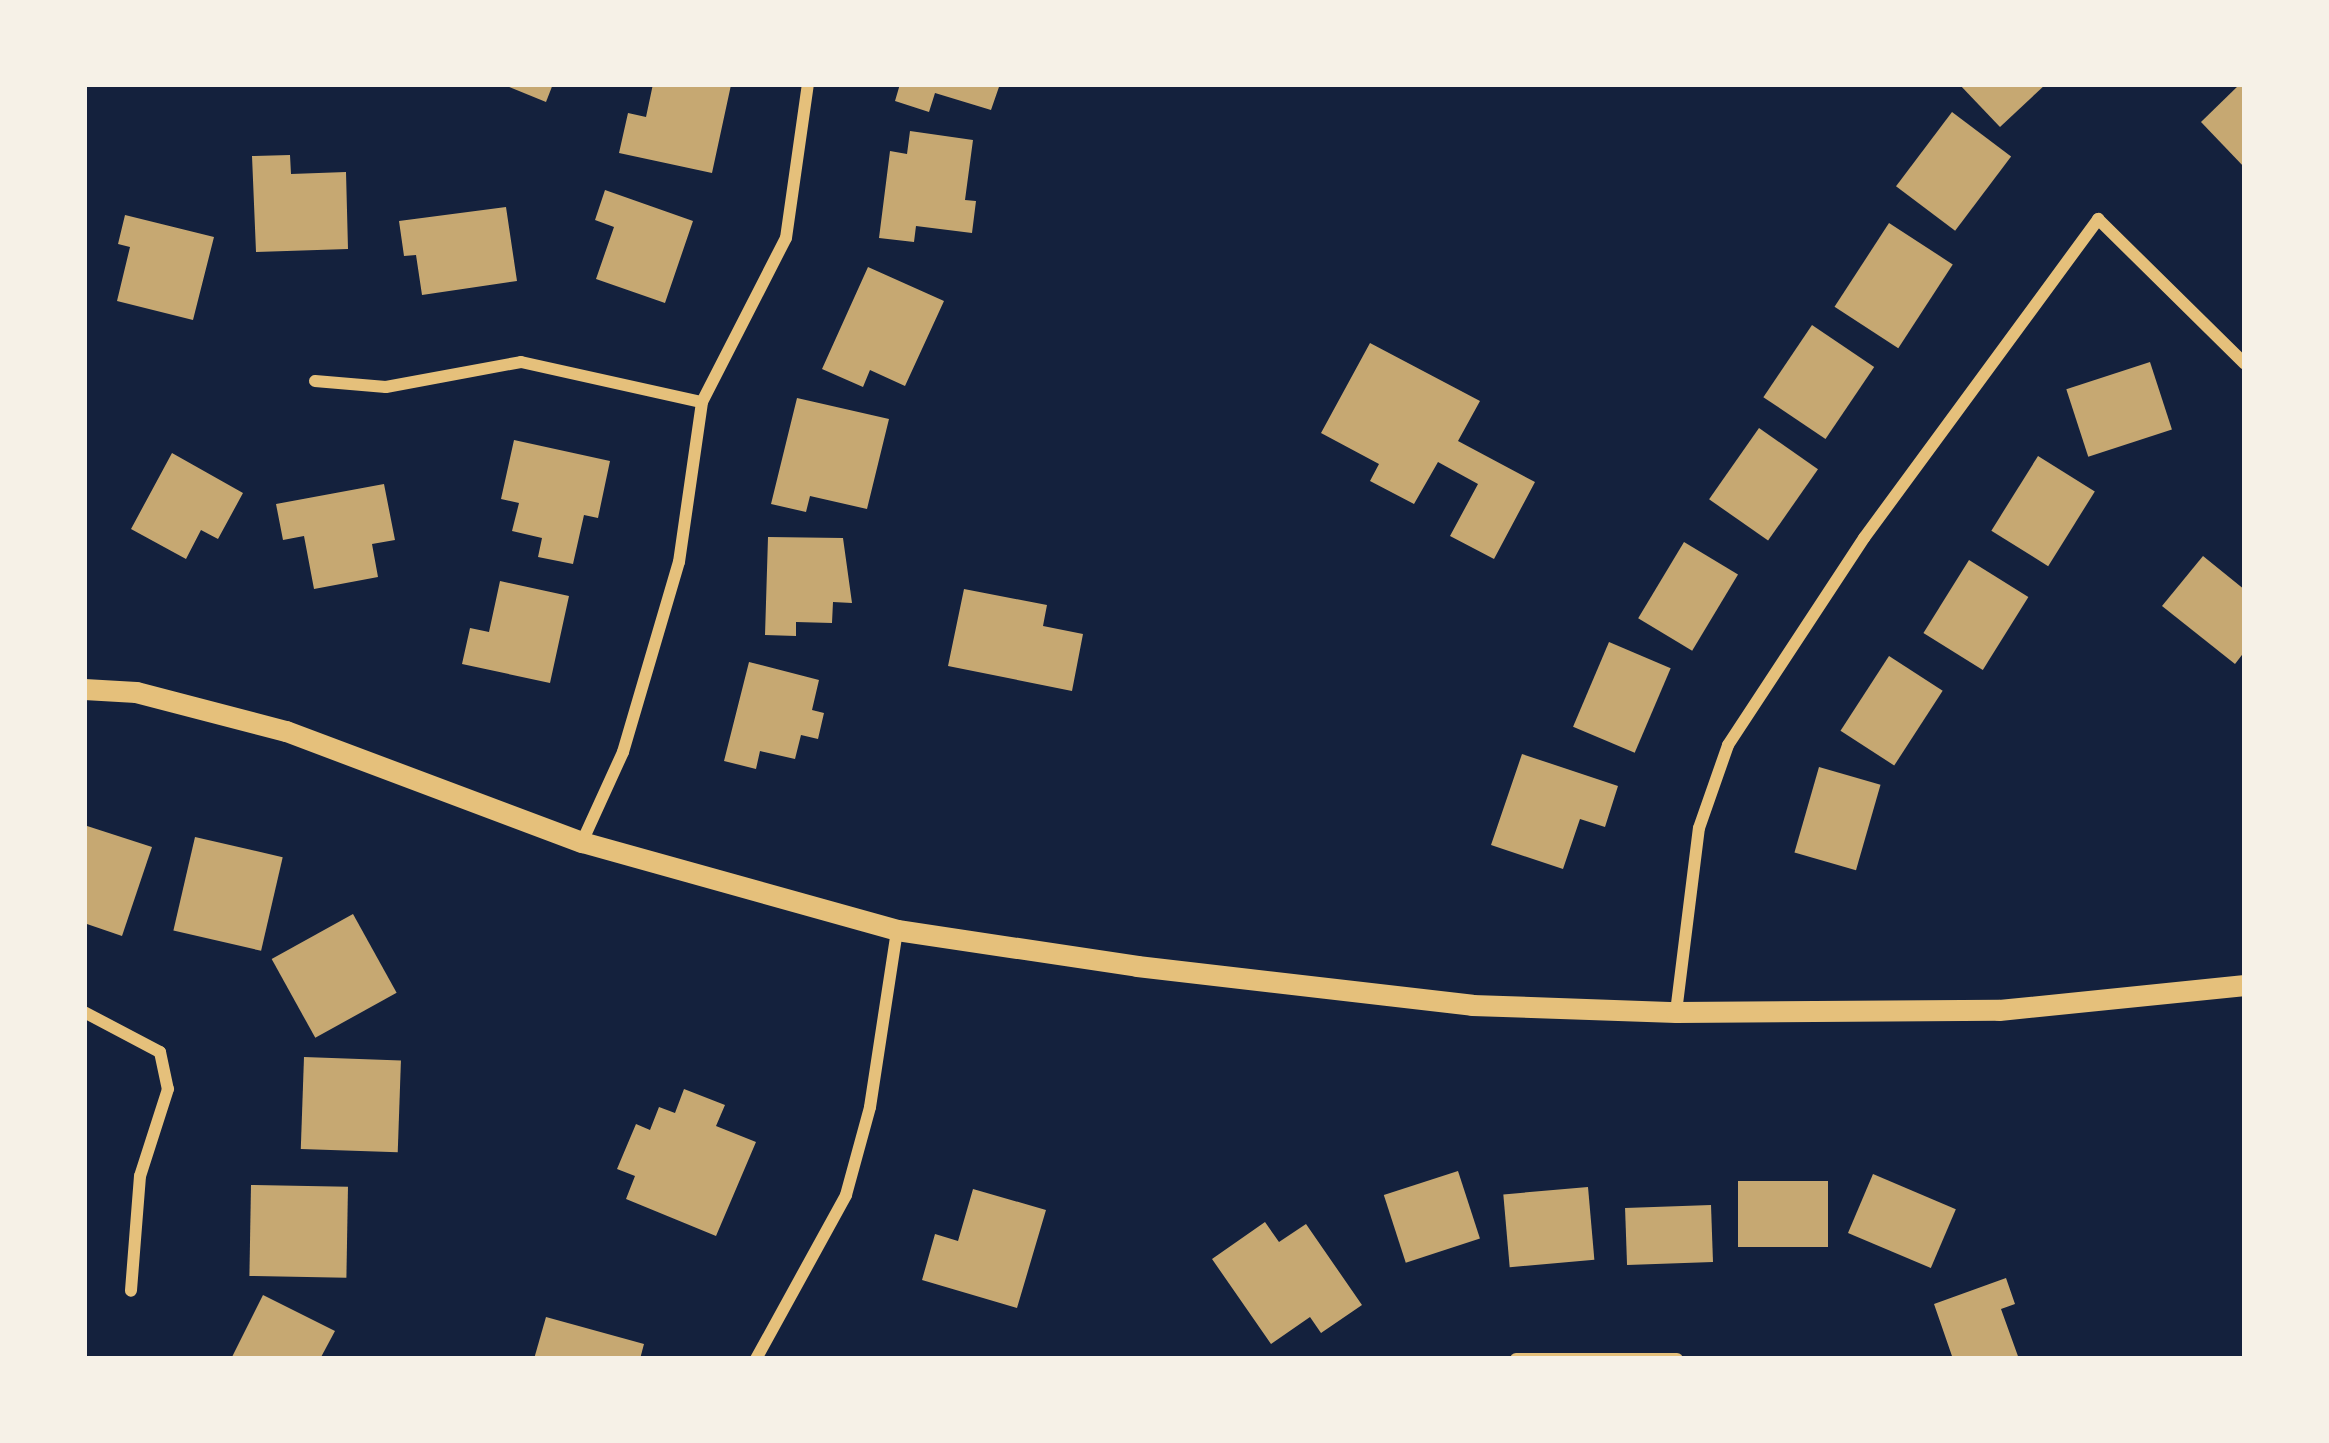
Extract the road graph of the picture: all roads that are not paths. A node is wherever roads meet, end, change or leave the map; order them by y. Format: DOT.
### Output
graph roads {
  1 [pos="808,84"];
  2 [pos="2245,364"];
  3 [pos="315,381"];
  4 [pos="702,402"];
  5 [pos="84,689"];
  6 [pos="583,842"];
  7 [pos="897,930"];
  8 [pos="2245,985"];
  9 [pos="84,1012"];
  10 [pos="1676,1012"];
  11 [pos="131,1292"];
  12 [pos="756,1359"];
  13 [pos="1516,1359"];
  14 [pos="1677,1359"];
  1 -- 4 [label="street"];
  2 -- 10 [label="street"];
  3 -- 4 [label="street"];
  4 -- 6 [label="street"];
  5 -- 6 [label="street"];
  6 -- 7 [label="street"];
  7 -- 10 [label="street"];
  7 -- 12 [label="street"];
  8 -- 10 [label="street"];
  9 -- 11 [label="street"];
  13 -- 14 [label="street"];
}
